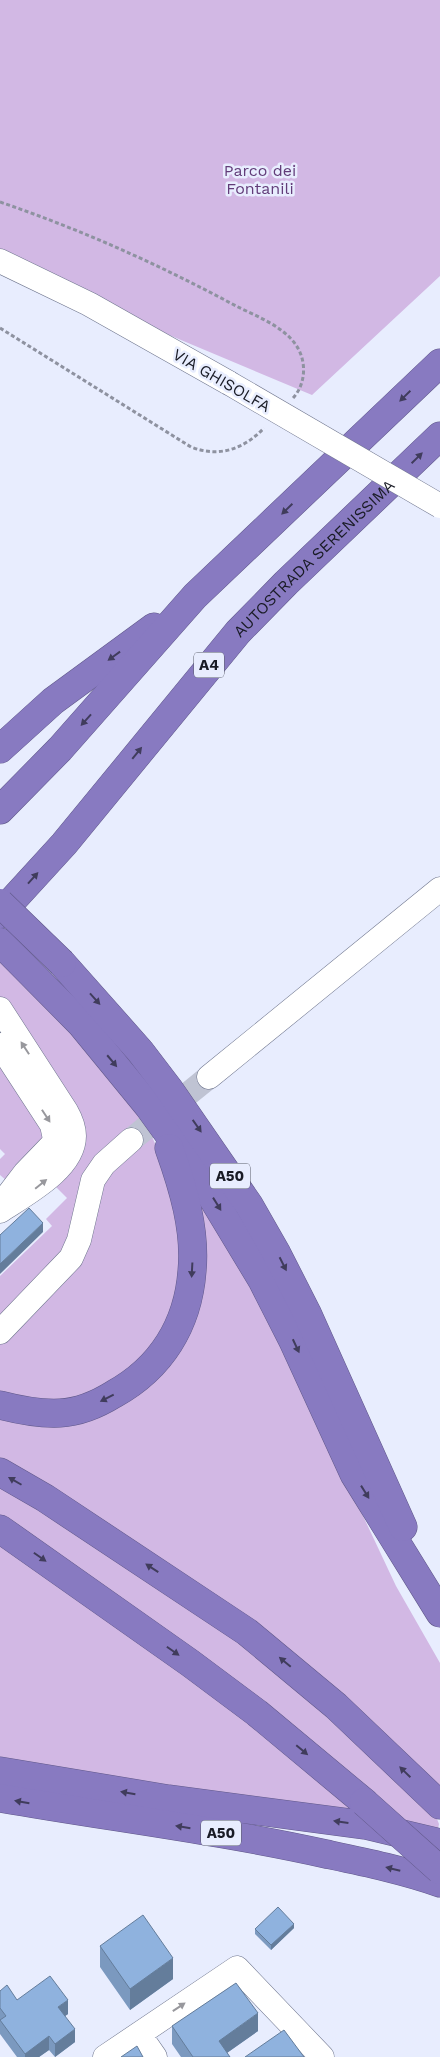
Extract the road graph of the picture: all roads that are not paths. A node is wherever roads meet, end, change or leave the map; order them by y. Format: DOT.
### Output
graph roads {
  1 [pos="0,261"];
  2 [pos="440,363"];
  3 [pos="440,436"];
  4 [pos="440,506"];
  5 [pos="196,596"];
  6 [pos="0,749"];
  7 [pos="0,810"];
  8 [pos="440,890"];
  9 [pos="0,903"];
  10 [pos="0,914"];
  11 [pos="0,942"];
  12 [pos="0,1009"];
  13 [pos="0,1045"];
  14 [pos="209,1077"];
  15 [pos="149,1107"];
  16 [pos="131,1140"];
  17 [pos="0,1206"];
  18 [pos="0,1211"];
  19 [pos="0,1332"];
  20 [pos="0,1405"];
  21 [pos="0,1472"];
  22 [pos="0,1529"];
  23 [pos="440,1612"];
  24 [pos="0,1770"];
  25 [pos="0,1798"];
  26 [pos="440,1806"];
  27 [pos="440,1843"];
  28 [pos="440,1870"];
  29 [pos="440,1883"];
  30 [pos="139,2034"];
  31 [pos="105,2057"];
  32 [pos="155,2057"];
  33 [pos="322,2057"];
  1 -- 4 [label="street, VIA GHISOLFA, bridge"];
  2 -- 5 [label="highway, one-way"];
  10 -- 3 [label="highway, AUTOSTRADA SERENISSIMA / A4, one-way"];
  5 -- 6 [label="highway, one-way"];
  5 -- 7 [label="highway, one-way"];
  8 -- 14 [label="street"];
  9 -- 23 [label="highway, A50, one-way, bridge"];
  11 -- 15 [label="highway, one-way"];
  18 -- 12 [label="street, one-way"];
  13 -- 17 [label="street, one-way"];
  15 -- 20 [label="highway, one-way"];
  15 -- 23 [label="highway, one-way"];
  16 -- 19 [label="street"];
  26 -- 21 [label="highway, one-way"];
  22 -- 28 [label="highway, one-way, bridge"];
  27 -- 24 [label="highway, one-way"];
  29 -- 25 [label="highway, A50, one-way"];
  30 -- 31 [label="street"];
  30 -- 32 [label="street"];
  30 -- 33 [label="street, one-way"];
}
